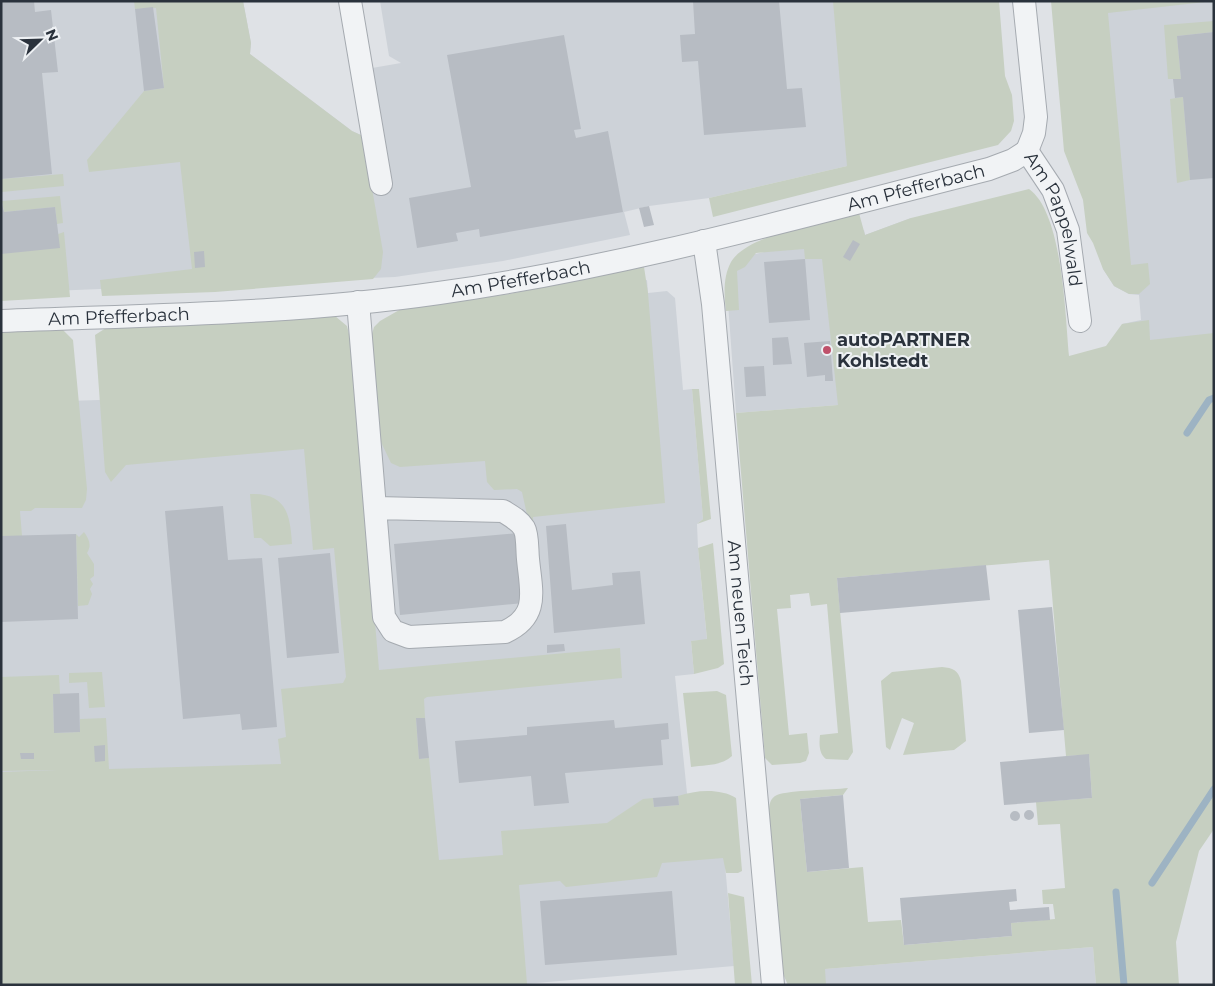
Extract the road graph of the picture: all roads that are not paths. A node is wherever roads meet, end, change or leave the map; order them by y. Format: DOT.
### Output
graph roads {
  1 [pos="350,1"];
  2 [pos="1024,1"];
  3 [pos="1027,150"];
  4 [pos="381,184"];
  5 [pos="704,241"];
  6 [pos="358,302"];
  7 [pos="1,321"];
  8 [pos="1080,321"];
  9 [pos="376,508"];
  10 [pos="772,985"];
  1 -- 4 [label="street"];
  2 -- 3 [label="street, Am Pappelwald"];
  3 -- 5 [label="street, Am Pfefferbach"];
  3 -- 8 [label="street, Am Pappelwald"];
  5 -- 6 [label="street, Am Pfefferbach"];
  5 -- 10 [label="street, Am neuen Teich"];
  6 -- 7 [label="street, Am Pfefferbach"];
  6 -- 9 [label="street"];
  9 -- 9 [label="street"];
}
